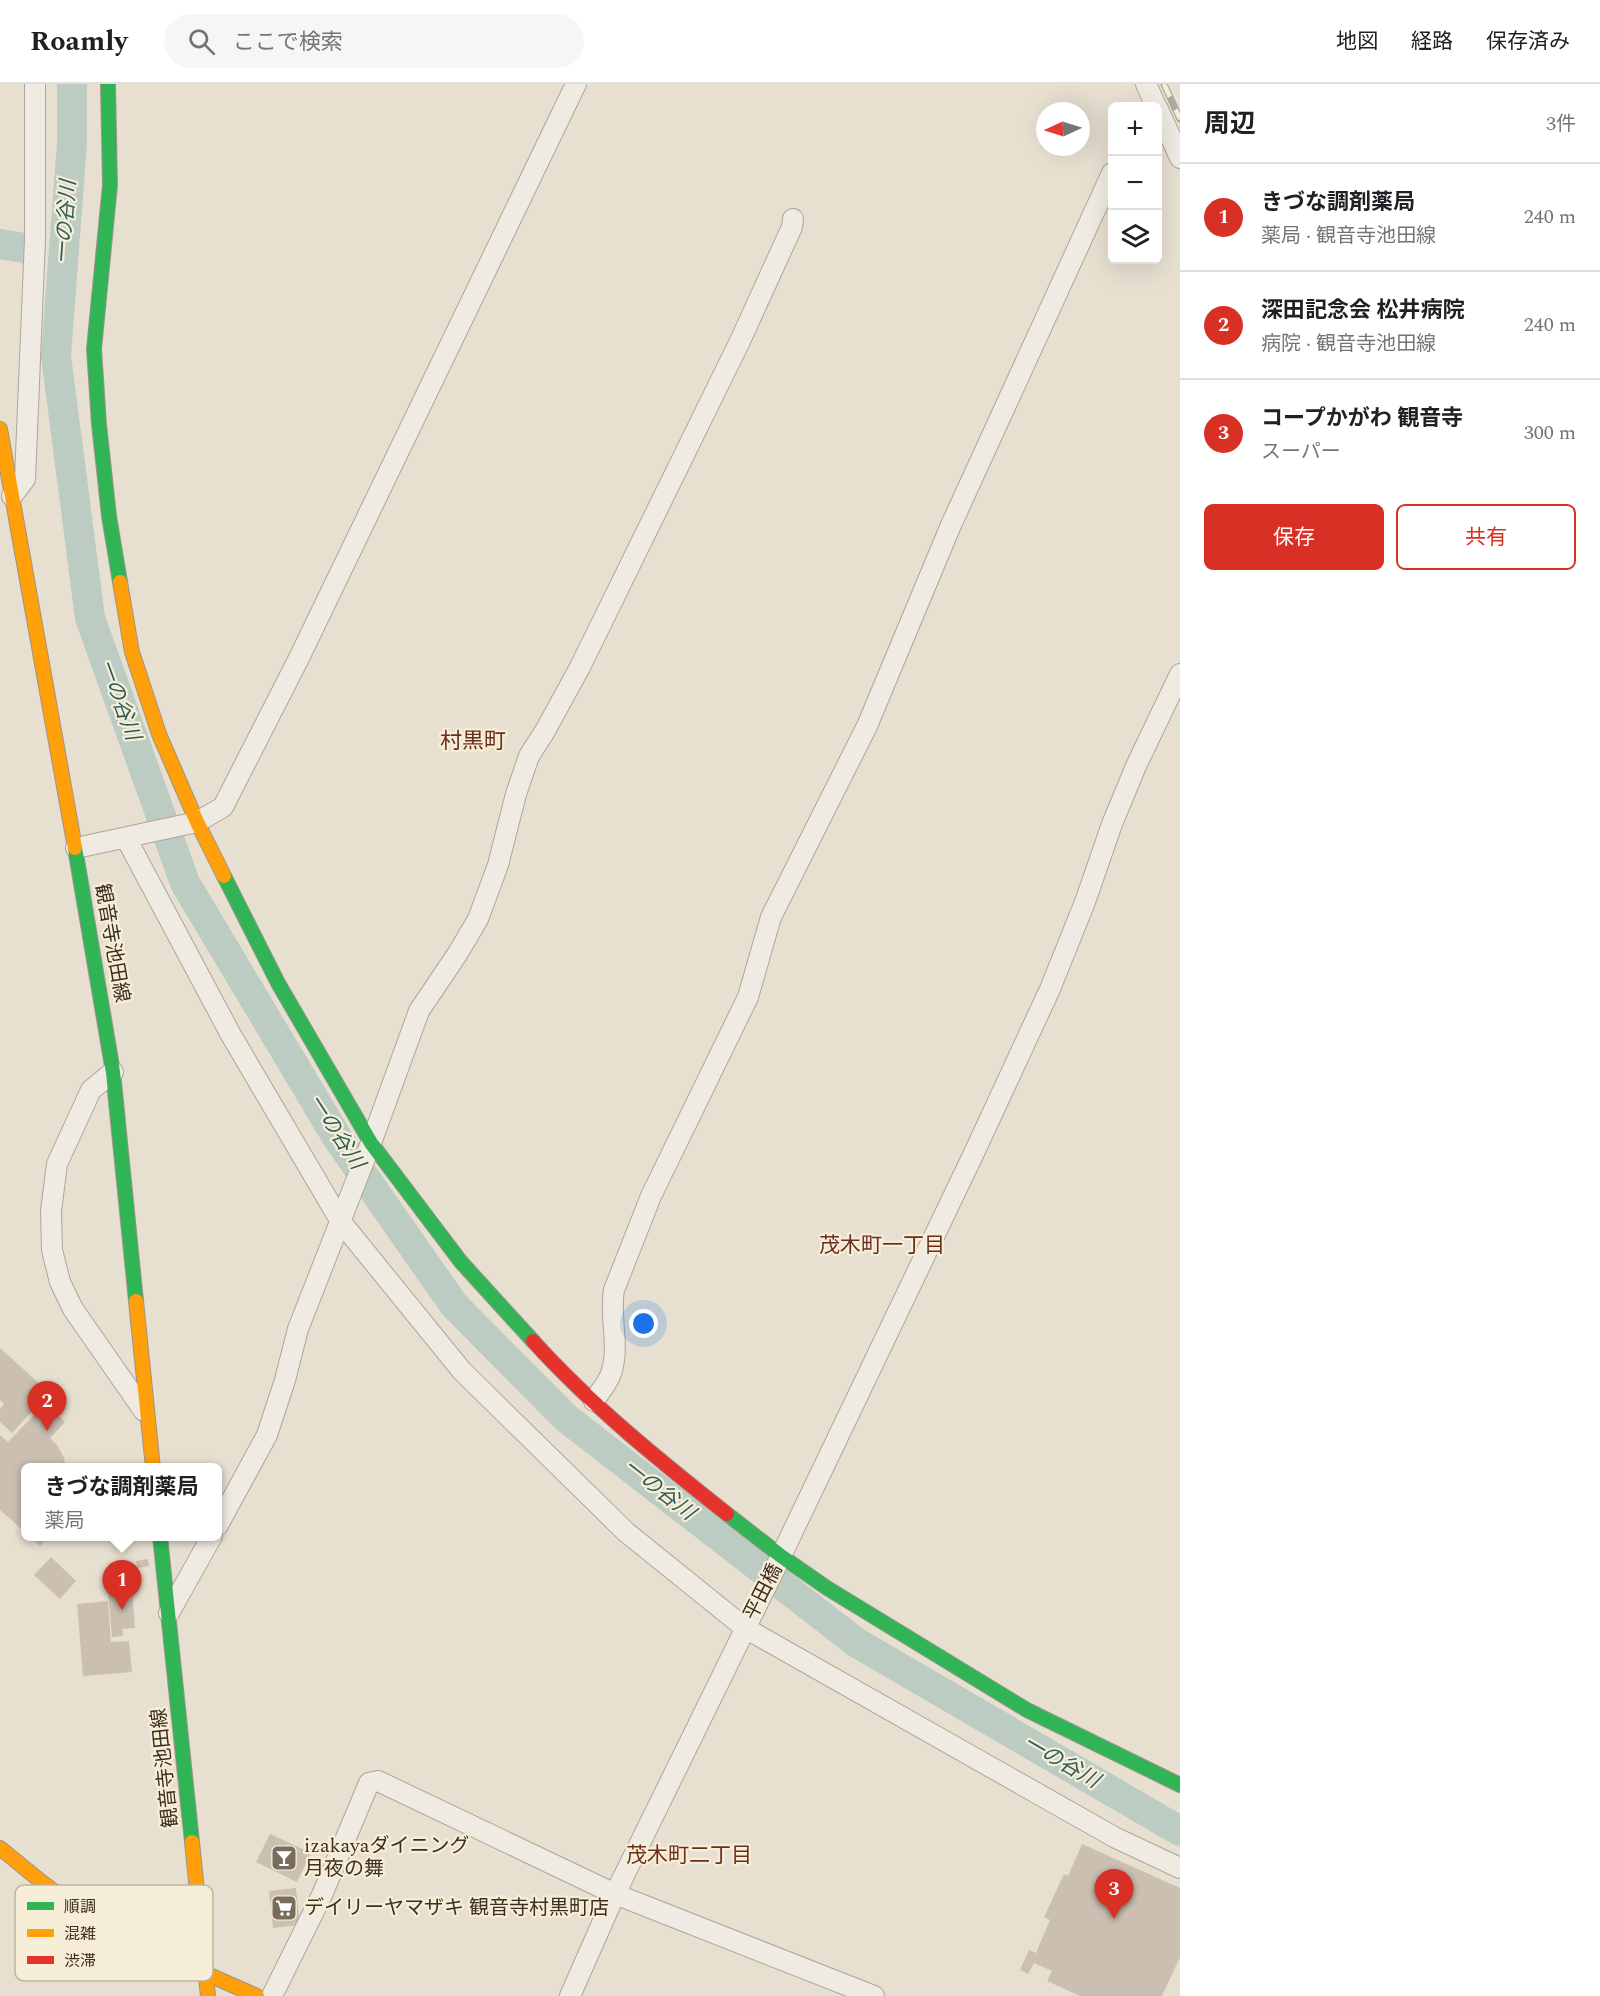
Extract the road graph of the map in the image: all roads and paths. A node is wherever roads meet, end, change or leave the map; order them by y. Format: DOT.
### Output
graph roads {
  1 [pos="35,84"];
  2 [pos="108,84"];
  3 [pos="576,84"];
  4 [pos="1150,99"];
  5 [pos="1180,158"];
  6 [pos="1108,184"];
  7 [pos="793,219"];
  8 [pos="0,429"];
  9 [pos="12,496"];
  10 [pos="1180,674"];
  11 [pos="197,822"];
  12 [pos="126,838"];
  13 [pos="76,848"];
  14 [pos="113,1072"];
  15 [pos="371,1143"];
  16 [pos="340,1222"];
  17 [pos="594,1401"];
  18 [pos="148,1417"];
  19 [pos="153,1463"];
  20 [pos="222,1518"];
  21 [pos="161,1541"];
  22 [pos="209,1541"];
  23 [pos="781,1556"];
  24 [pos="169,1613"];
  25 [pos="745,1628"];
  26 [pos="1180,1785"];
  27 [pos="0,1848"];
  28 [pos="1180,1868"];
  29 [pos="46,1885"];
  30 [pos="197,1885"];
  31 [pos="615,1894"];
  32 [pos="213,1976"];
  33 [pos="207,1981"];
  34 [pos="208,1996"];
  35 [pos="257,1996"];
  36 [pos="272,1996"];
  37 [pos="570,1996"];
  38 [pos="874,1996"];
  1 -- 9 [label="street"];
  2 -- 11 [label="street"];
  3 -- 11 [label="street"];
  4 -- 5 [label="street"];
  6 -- 17 [label="street"];
  7 -- 15 [label="street"];
  8 -- 9 [label="street, 観音寺池田線"];
  9 -- 13 [label="street, 観音寺池田線"];
  10 -- 23 [label="street, 平田橋"];
  11 -- 12 [label="street"];
  11 -- 15 [label="street"];
  12 -- 13 [label="street"];
  12 -- 16 [label="street"];
  13 -- 14 [label="street, 観音寺池田線"];
  14 -- 18 [label="street, 観音寺池田線"];
  14 -- 18 [label="street"];
  15 -- 16 [label="street"];
  15 -- 17 [label="street"];
  16 -- 20 [label="street"];
  16 -- 25 [label="street"];
  17 -- 23 [label="street"];
  18 -- 19 [label="street, 観音寺池田線"];
  21 -- 24 [label="street, 観音寺池田線"];
  22 -- 24 [label="street"];
  23 -- 25 [label="street, 平田橋"];
  23 -- 26 [label="street"];
  24 -- 30 [label="street, 観音寺池田線"];
  25 -- 28 [label="street"];
  25 -- 31 [label="street, 平田橋"];
  27 -- 29 [label="street"];
  31 -- 36 [label="street"];
  31 -- 37 [label="street, 平田橋"];
  31 -- 38 [label="street"];
  32 -- 35 [label="street"];
  33 -- 34 [label="street, 観音寺池田線"];
}
